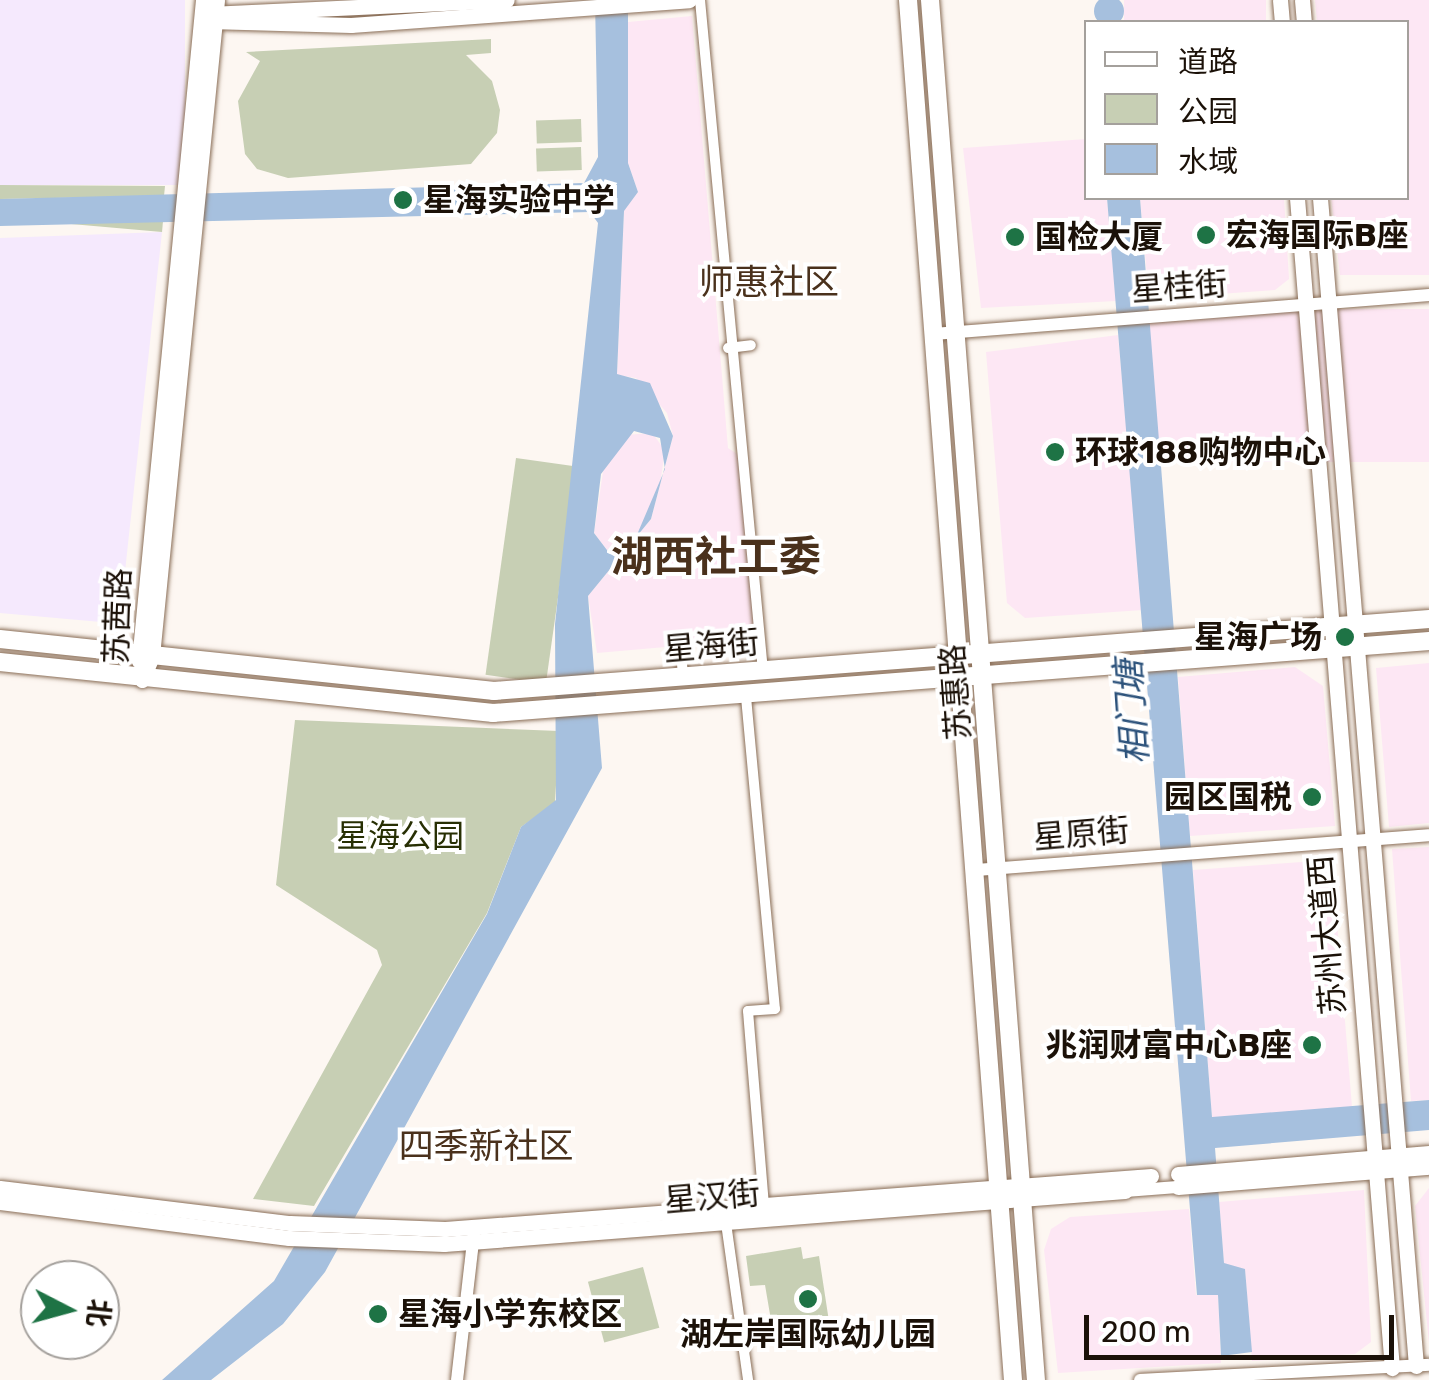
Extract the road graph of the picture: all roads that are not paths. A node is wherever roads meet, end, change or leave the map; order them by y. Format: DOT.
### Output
graph roads {
  1 [pos="508,0"];
  2 [pos="689,0"];
  3 [pos="700,0"];
  4 [pos="908,0"];
  5 [pos="930,0"];
  6 [pos="210,11"];
  7 [pos="1297,200"];
  8 [pos="1320,200"];
  9 [pos="1429,295"];
  10 [pos="1329,303"];
  11 [pos="1306,305"];
  12 [pos="956,332"];
  13 [pos="934,334"];
  14 [pos="750,345"];
  15 [pos="728,348"];
  16 [pos="1429,619"];
  17 [pos="1357,625"];
  18 [pos="1330,628"];
  19 [pos="0,639"];
  20 [pos="680,641"];
  21 [pos="1429,641"];
  22 [pos="1359,647"];
  23 [pos="1332,649"];
  24 [pos="984,650"];
  25 [pos="958,652"];
  26 [pos="145,655"];
  27 [pos="0,662"];
  28 [pos="763,672"];
  29 [pos="683,678"];
  30 [pos="986,678"];
  31 [pos="142,680"];
  32 [pos="961,680"];
  33 [pos="746,697"];
  34 [pos="1429,835"];
  35 [pos="1374,839"];
  36 [pos="1347,841"];
  37 [pos="1000,868"];
  38 [pos="976,870"];
  39 [pos="1429,1153"];
  40 [pos="1401,1155"];
  41 [pos="1372,1158"];
  42 [pos="1429,1167"];
  43 [pos="1152,1176"];
  44 [pos="1178,1180"];
  45 [pos="0,1188"];
  46 [pos="1124,1191"];
  47 [pos="1026,1193"];
  48 [pos="1002,1194"];
  49 [pos="0,1202"];
  50 [pos="764,1206"];
  51 [pos="726,1223"];
  52 [pos="290,1230"];
  53 [pos="474,1235"];
  54 [pos="1423,1366"];
  55 [pos="1392,1368"];
  56 [pos="457,1380"];
  57 [pos="748,1380"];
  58 [pos="1013,1380"];
  59 [pos="1036,1380"];
  60 [pos="1140,1380"];
  1 -- 6 [label="main road"];
  2 -- 6 [label="main road"];
  3 -- 15 [label="street"];
  4 -- 13 [label="main road, 苏惠路"];
  5 -- 12 [label="main road, 苏惠路"];
  6 -- 26 [label="main road, 苏茜路"];
  7 -- 11 [label="main road, 苏州大道西"];
  8 -- 10 [label="main road, 苏州大道西"];
  9 -- 10 [label="street, 星桂街"];
  10 -- 11 [label="street, 星桂街"];
  10 -- 17 [label="main road, 苏州大道西"];
  11 -- 12 [label="street, 星桂街"];
  11 -- 18 [label="main road, 苏州大道西"];
  12 -- 13 [label="street, 星桂街"];
  12 -- 24 [label="main road, 苏惠路"];
  13 -- 25 [label="main road, 苏惠路"];
  14 -- 15 [label="street"];
  15 -- 28 [label="street"];
  16 -- 17 [label="main road, 星海街"];
  17 -- 18 [label="main road, 星海街"];
  17 -- 22 [label="main road, 苏州大道西"];
  18 -- 23 [label="main road, 苏州大道西"];
  18 -- 24 [label="main road, 星海街"];
  19 -- 26 [label="main road, 星海街"];
  20 -- 29 [label="street"];
  21 -- 22 [label="main road, 星海街"];
  22 -- 23 [label="main road, 星海街"];
  22 -- 35 [label="main road, 苏州大道西"];
  23 -- 30 [label="main road, 星海街"];
  23 -- 36 [label="main road, 苏州大道西"];
  24 -- 25 [label="main road, 星海街"];
  24 -- 30 [label="main road, 苏惠路"];
  25 -- 28 [label="main road, 星海街"];
  25 -- 32 [label="main road, 苏惠路"];
  26 -- 29 [label="main road, 星海街"];
  26 -- 31 [label="main road, 苏茜路"];
  27 -- 31 [label="main road, 星海街"];
  28 -- 29 [label="main road, 星海街"];
  30 -- 32 [label="main road, 星海街"];
  30 -- 37 [label="main road, 苏惠路"];
  31 -- 33 [label="main road, 星海街"];
  32 -- 33 [label="main road, 星海街"];
  32 -- 38 [label="main road, 苏惠路"];
  33 -- 50 [label="street"];
  34 -- 35 [label="street, 星原街"];
  35 -- 36 [label="street, 星原街"];
  35 -- 40 [label="main road, 苏州大道西"];
  36 -- 37 [label="street, 星原街"];
  36 -- 41 [label="main road, 苏州大道西"];
  37 -- 38 [label="street, 星原街"];
  37 -- 47 [label="main road, 苏惠路"];
  38 -- 48 [label="main road, 苏惠路"];
  39 -- 40 [label="main road, 星汉街"];
  40 -- 41 [label="main road, 星汉街"];
  40 -- 42 [label="main road, 星汉街"];
  40 -- 54 [label="main road, 苏州大道西"];
  41 -- 44 [label="main road, 星汉街"];
  41 -- 55 [label="main road, 苏州大道西"];
  43 -- 44 [label="street, 星汉街"];
  43 -- 47 [label="main road, 星汉街"];
  44 -- 46 [label="street, 星汉街"];
  45 -- 52 [label="main road, 星汉街"];
  46 -- 47 [label="main road, 星汉街"];
  47 -- 48 [label="main road, 星汉街"];
  47 -- 59 [label="main road, 苏惠路"];
  48 -- 50 [label="main road, 星汉街"];
  48 -- 51 [label="main road, 星汉街"];
  48 -- 58 [label="main road, 苏惠路"];
  49 -- 52 [label="main road, 星汉街"];
  50 -- 53 [label="main road, 星汉街"];
  51 -- 53 [label="main road, 星汉街"];
  51 -- 57 [label="street"];
  52 -- 53 [label="main road, 星汉街"];
  53 -- 56 [label="street"];
  54 -- 55 [label="street"];
  55 -- 60 [label="street"];
}
